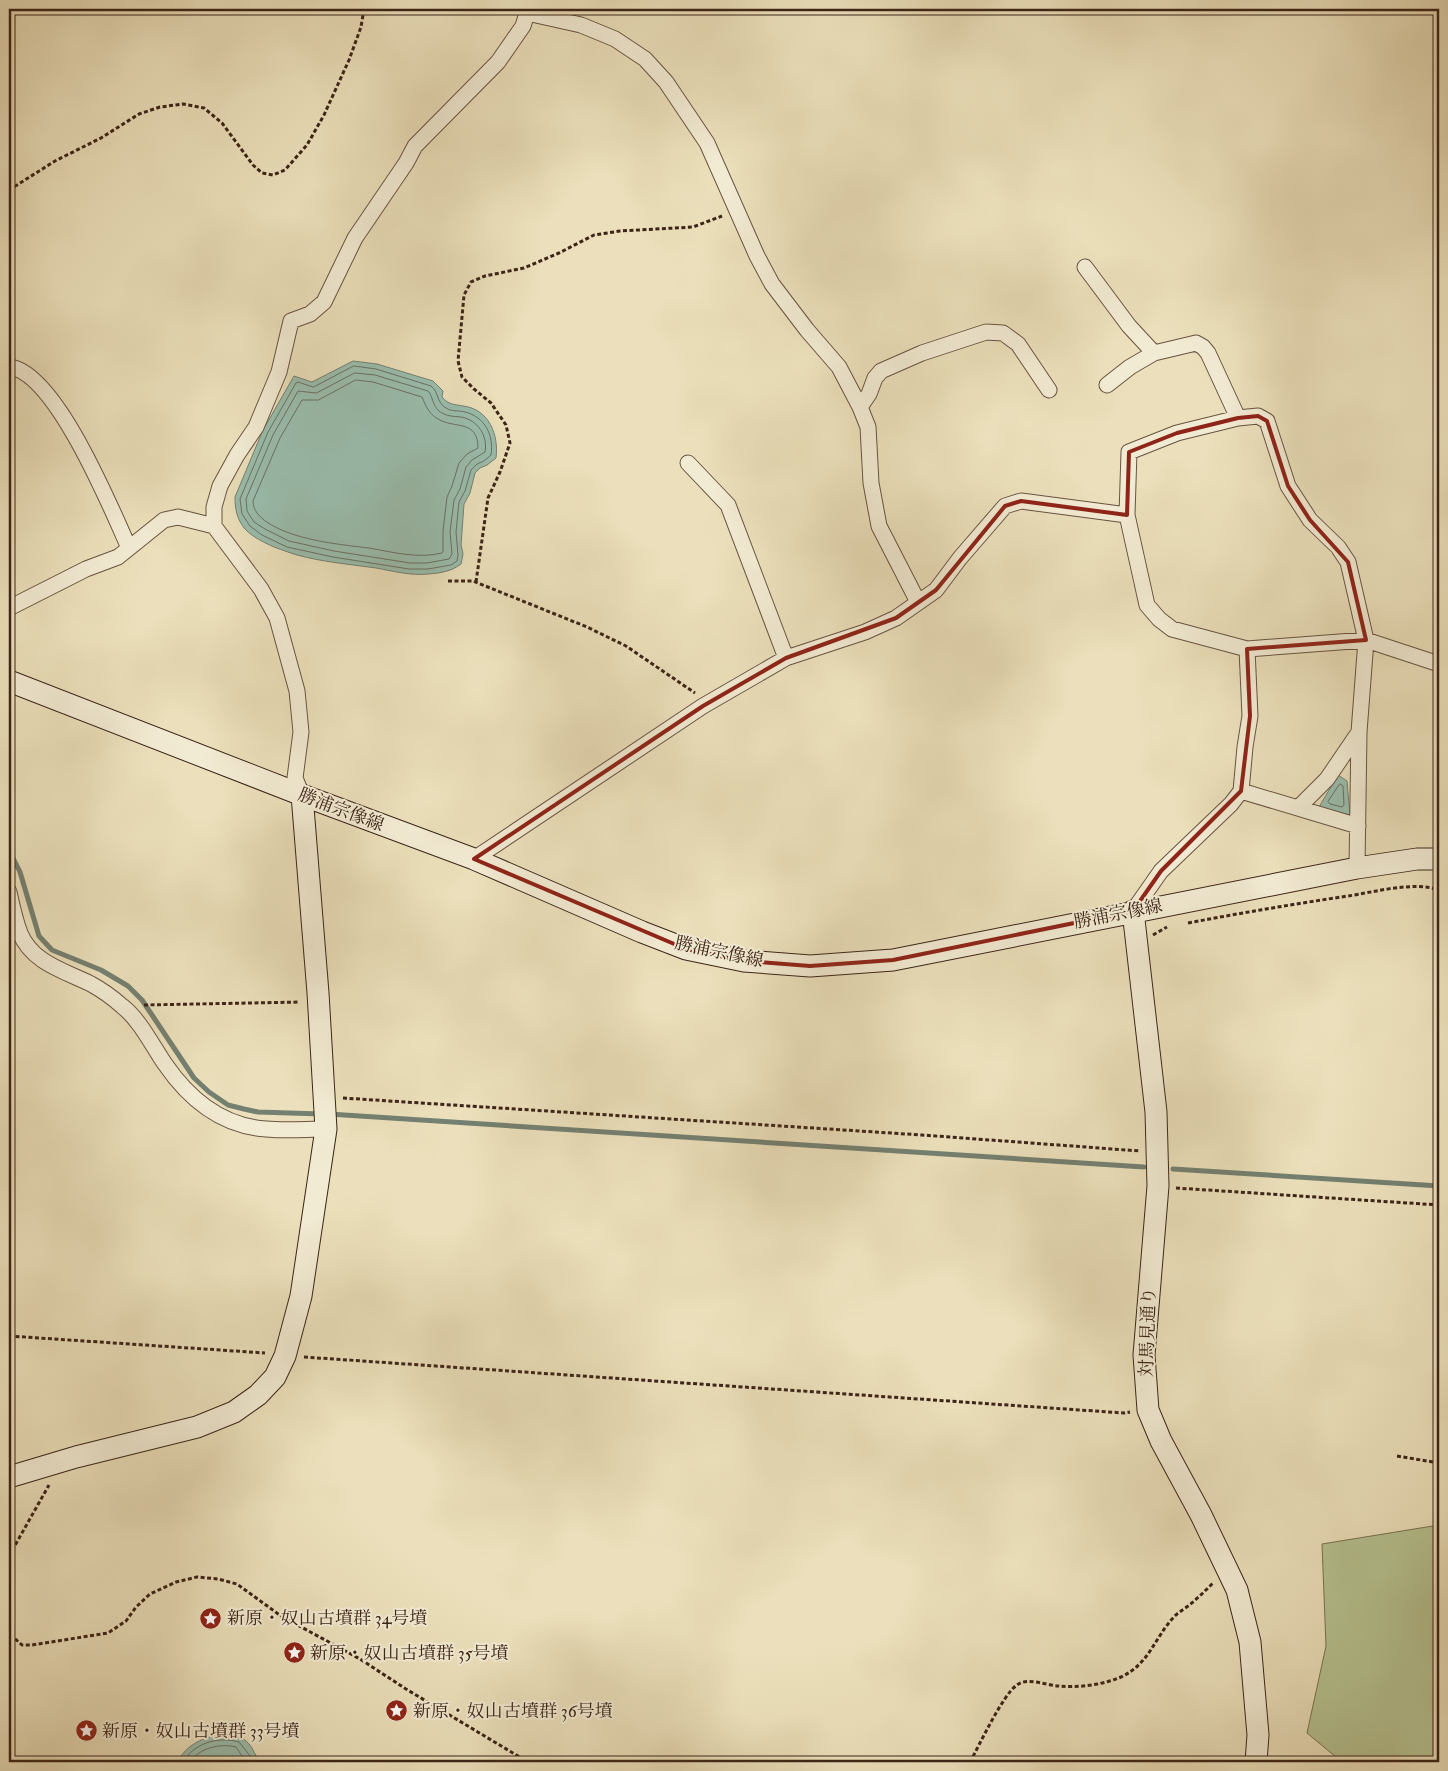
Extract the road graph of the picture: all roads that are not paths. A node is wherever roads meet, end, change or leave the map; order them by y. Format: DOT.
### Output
graph roads {
  1 [pos="526,11"];
  2 [pos="1085,268"];
  3 [pos="1154,353"];
  4 [pos="9,367"];
  5 [pos="1107,385"];
  6 [pos="1049,390"];
  7 [pos="860,407"];
  8 [pos="1238,418"];
  9 [pos="688,464"];
  10 [pos="1127,515"];
  11 [pos="214,526"];
  12 [pos="130,548"];
  13 [pos="918,602"];
  14 [pos="9,608"];
  15 [pos="1366,640"];
  16 [pos="1247,649"];
  17 [pos="786,658"];
  18 [pos="1438,661"];
  19 [pos="9,681"];
  20 [pos="1359,732"];
  21 [pos="1241,791"];
  22 [pos="302,795"];
  23 [pos="1299,807"];
  24 [pos="1358,826"];
  25 [pos="474,859"];
  26 [pos="1439,859"];
  27 [pos="1358,868"];
  28 [pos="9,892"];
  29 [pos="1133,911"];
  30 [pos="326,1113"];
  31 [pos="9,1477"];
  32 [pos="1256,1762"];
  1 -- 7 [label="street"];
  1 -- 11 [label="street"];
  2 -- 3 [label="street"];
  3 -- 5 [label="street"];
  3 -- 8 [label="street"];
  4 -- 12 [label="street"];
  6 -- 7 [label="street"];
  7 -- 13 [label="street"];
  8 -- 10 [label="street"];
  8 -- 15 [label="street"];
  9 -- 17 [label="street"];
  10 -- 13 [label="street"];
  10 -- 16 [label="street"];
  11 -- 12 [label="street"];
  11 -- 22 [label="street"];
  12 -- 14 [label="street"];
  13 -- 17 [label="street"];
  15 -- 16 [label="street"];
  15 -- 18 [label="street"];
  15 -- 20 [label="street"];
  16 -- 21 [label="street"];
  17 -- 25 [label="street"];
  19 -- 22 [label="street, 勝浦宗像線"];
  20 -- 23 [label="street"];
  20 -- 24 [label="street"];
  21 -- 23 [label="street"];
  21 -- 29 [label="street"];
  22 -- 25 [label="street, 勝浦宗像線"];
  22 -- 30 [label="street"];
  23 -- 24 [label="street"];
  24 -- 27 [label="street"];
  25 -- 29 [label="street, 勝浦宗像線"];
  26 -- 27 [label="street, 勝浦宗像線"];
  27 -- 29 [label="street, 勝浦宗像線"];
  28 -- 30 [label="street"];
  29 -- 32 [label="street, 対馬見通り"];
  30 -- 31 [label="street"];
}
